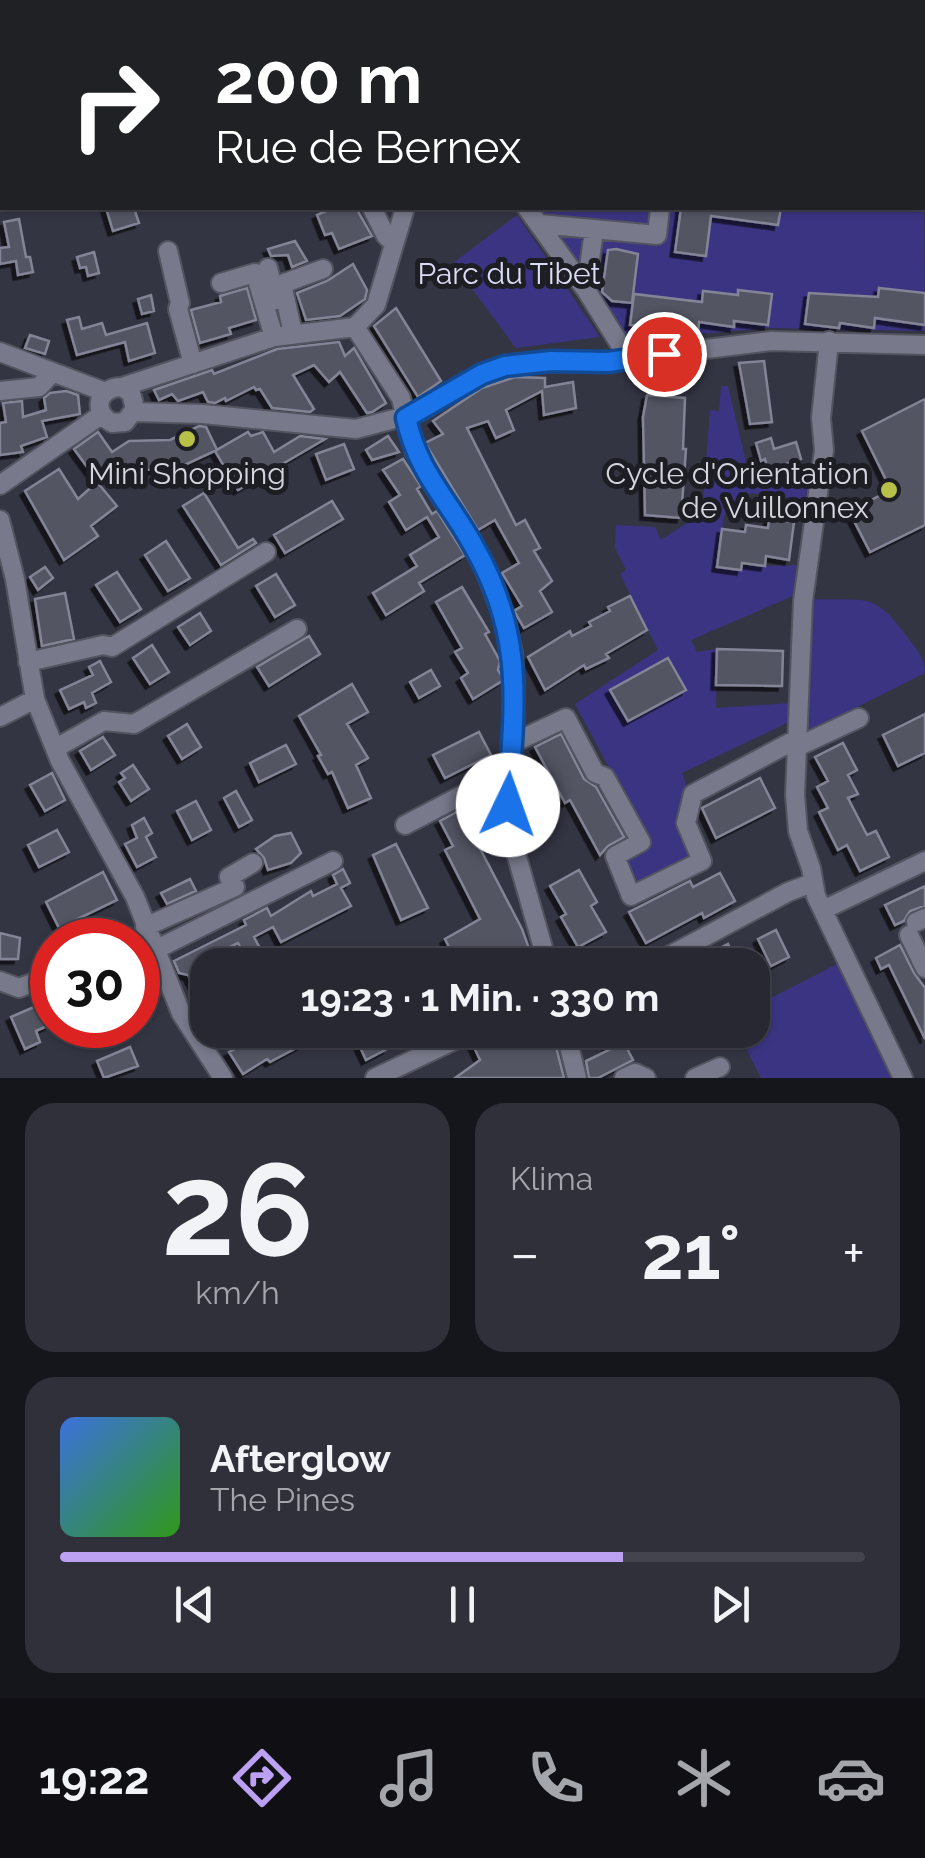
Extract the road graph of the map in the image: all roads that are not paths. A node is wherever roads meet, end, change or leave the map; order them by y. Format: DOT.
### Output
graph roads {
  1 [pos="375,210"];
  2 [pos="530,210"];
  3 [pos="604,210"];
  4 [pos="660,210"];
  5 [pos="403,213"];
  6 [pos="540,224"];
  7 [pos="598,230"];
  8 [pos="394,244"];
  9 [pos="168,251"];
  10 [pos="268,268"];
  11 [pos="323,269"];
  12 [pos="221,283"];
  13 [pos="586,290"];
  14 [pos="356,327"];
  15 [pos="284,335"];
  16 [pos="829,341"];
  17 [pos="925,345"];
  18 [pos="0,352"];
  19 [pos="629,359"];
  20 [pos="193,364"];
  21 [pos="52,372"];
  22 [pos="113,390"];
  23 [pos="0,391"];
  24 [pos="134,412"];
  25 [pos="102,415"];
  26 [pos="406,418"];
  27 [pos="0,484"];
  28 [pos="0,520"];
  29 [pos="266,552"];
  30 [pos="298,629"];
  31 [pos="28,662"];
  32 [pos="35,699"];
  33 [pos="0,718"];
  34 [pos="858,718"];
  35 [pos="797,743"];
  36 [pos="512,744"];
  37 [pos="56,748"];
  38 [pos="510,770"];
  39 [pos="405,825"];
  40 [pos="334,861"];
  41 [pos="925,861"];
  42 [pos="253,863"];
  43 [pos="812,883"];
  44 [pos="823,910"];
  45 [pos="138,918"];
  46 [pos="917,925"];
  47 [pos="160,930"];
  48 [pos="160,932"];
  49 [pos="543,948"];
  50 [pos="684,948"];
  51 [pos="925,968"];
  52 [pos="160,969"];
  53 [pos="0,982"];
  54 [pos="30,984"];
  55 [pos="19,988"];
  56 [pos="0,998"];
  57 [pos="438,1048"];
  58 [pos="570,1048"];
  59 [pos="720,1066"];
  60 [pos="223,1078"];
  61 [pos="375,1078"];
  62 [pos="577,1078"];
  63 [pos="624,1078"];
  64 [pos="646,1078"];
  65 [pos="695,1078"];
  66 [pos="902,1078"];
  1 -- 8 [label="street"];
  2 -- 6 [label="street"];
  3 -- 7 [label="street"];
  4 -- 7 [label="street"];
  5 -- 8 [label="street"];
  6 -- 7 [label="street"];
  6 -- 13 [label="street"];
  7 -- 13 [label="street"];
  8 -- 14 [label="street"];
  9 -- 20 [label="street"];
  10 -- 15 [label="street"];
  11 -- 15 [label="street"];
  12 -- 15 [label="street"];
  13 -- 19 [label="street"];
  14 -- 15 [label="street"];
  14 -- 26 [label="street"];
  15 -- 20 [label="street"];
  16 -- 17 [label="street"];
  16 -- 19 [label="street"];
  16 -- 35 [label="street"];
  18 -- 21 [label="street"];
  19 -- 26 [label="street"];
  20 -- 22 [label="street"];
  21 -- 22 [label="street"];
  21 -- 23 [label="street"];
  22 -- 24 [label="street"];
  22 -- 25 [label="street"];
  24 -- 25 [label="street"];
  24 -- 26 [label="street"];
  25 -- 27 [label="street"];
  26 -- 36 [label="street"];
  28 -- 31 [label="street"];
  29 -- 31 [label="street"];
  30 -- 37 [label="street"];
  31 -- 32 [label="street"];
  32 -- 33 [label="street"];
  32 -- 37 [label="street"];
  34 -- 35 [label="street"];
  35 -- 36 [label="street"];
  35 -- 43 [label="street"];
  36 -- 38 [label="street"];
  37 -- 45 [label="street"];
  38 -- 39 [label="street"];
  38 -- 49 [label="street"];
  40 -- 48 [label="street"];
  41 -- 44 [label="street"];
  42 -- 47 [label="street"];
  43 -- 44 [label="street"];
  43 -- 50 [label="street"];
  44 -- 66 [label="street"];
  46 -- 51 [label="street"];
  52 -- 60 [label="street"];
  53 -- 55 [label="street"];
  54 -- 55 [label="street"];
  55 -- 56 [label="street"];
  57 -- 61 [label="street"];
  58 -- 62 [label="street"];
  59 -- 65 [label="street"];
  63 -- 64 [label="street"];
}
